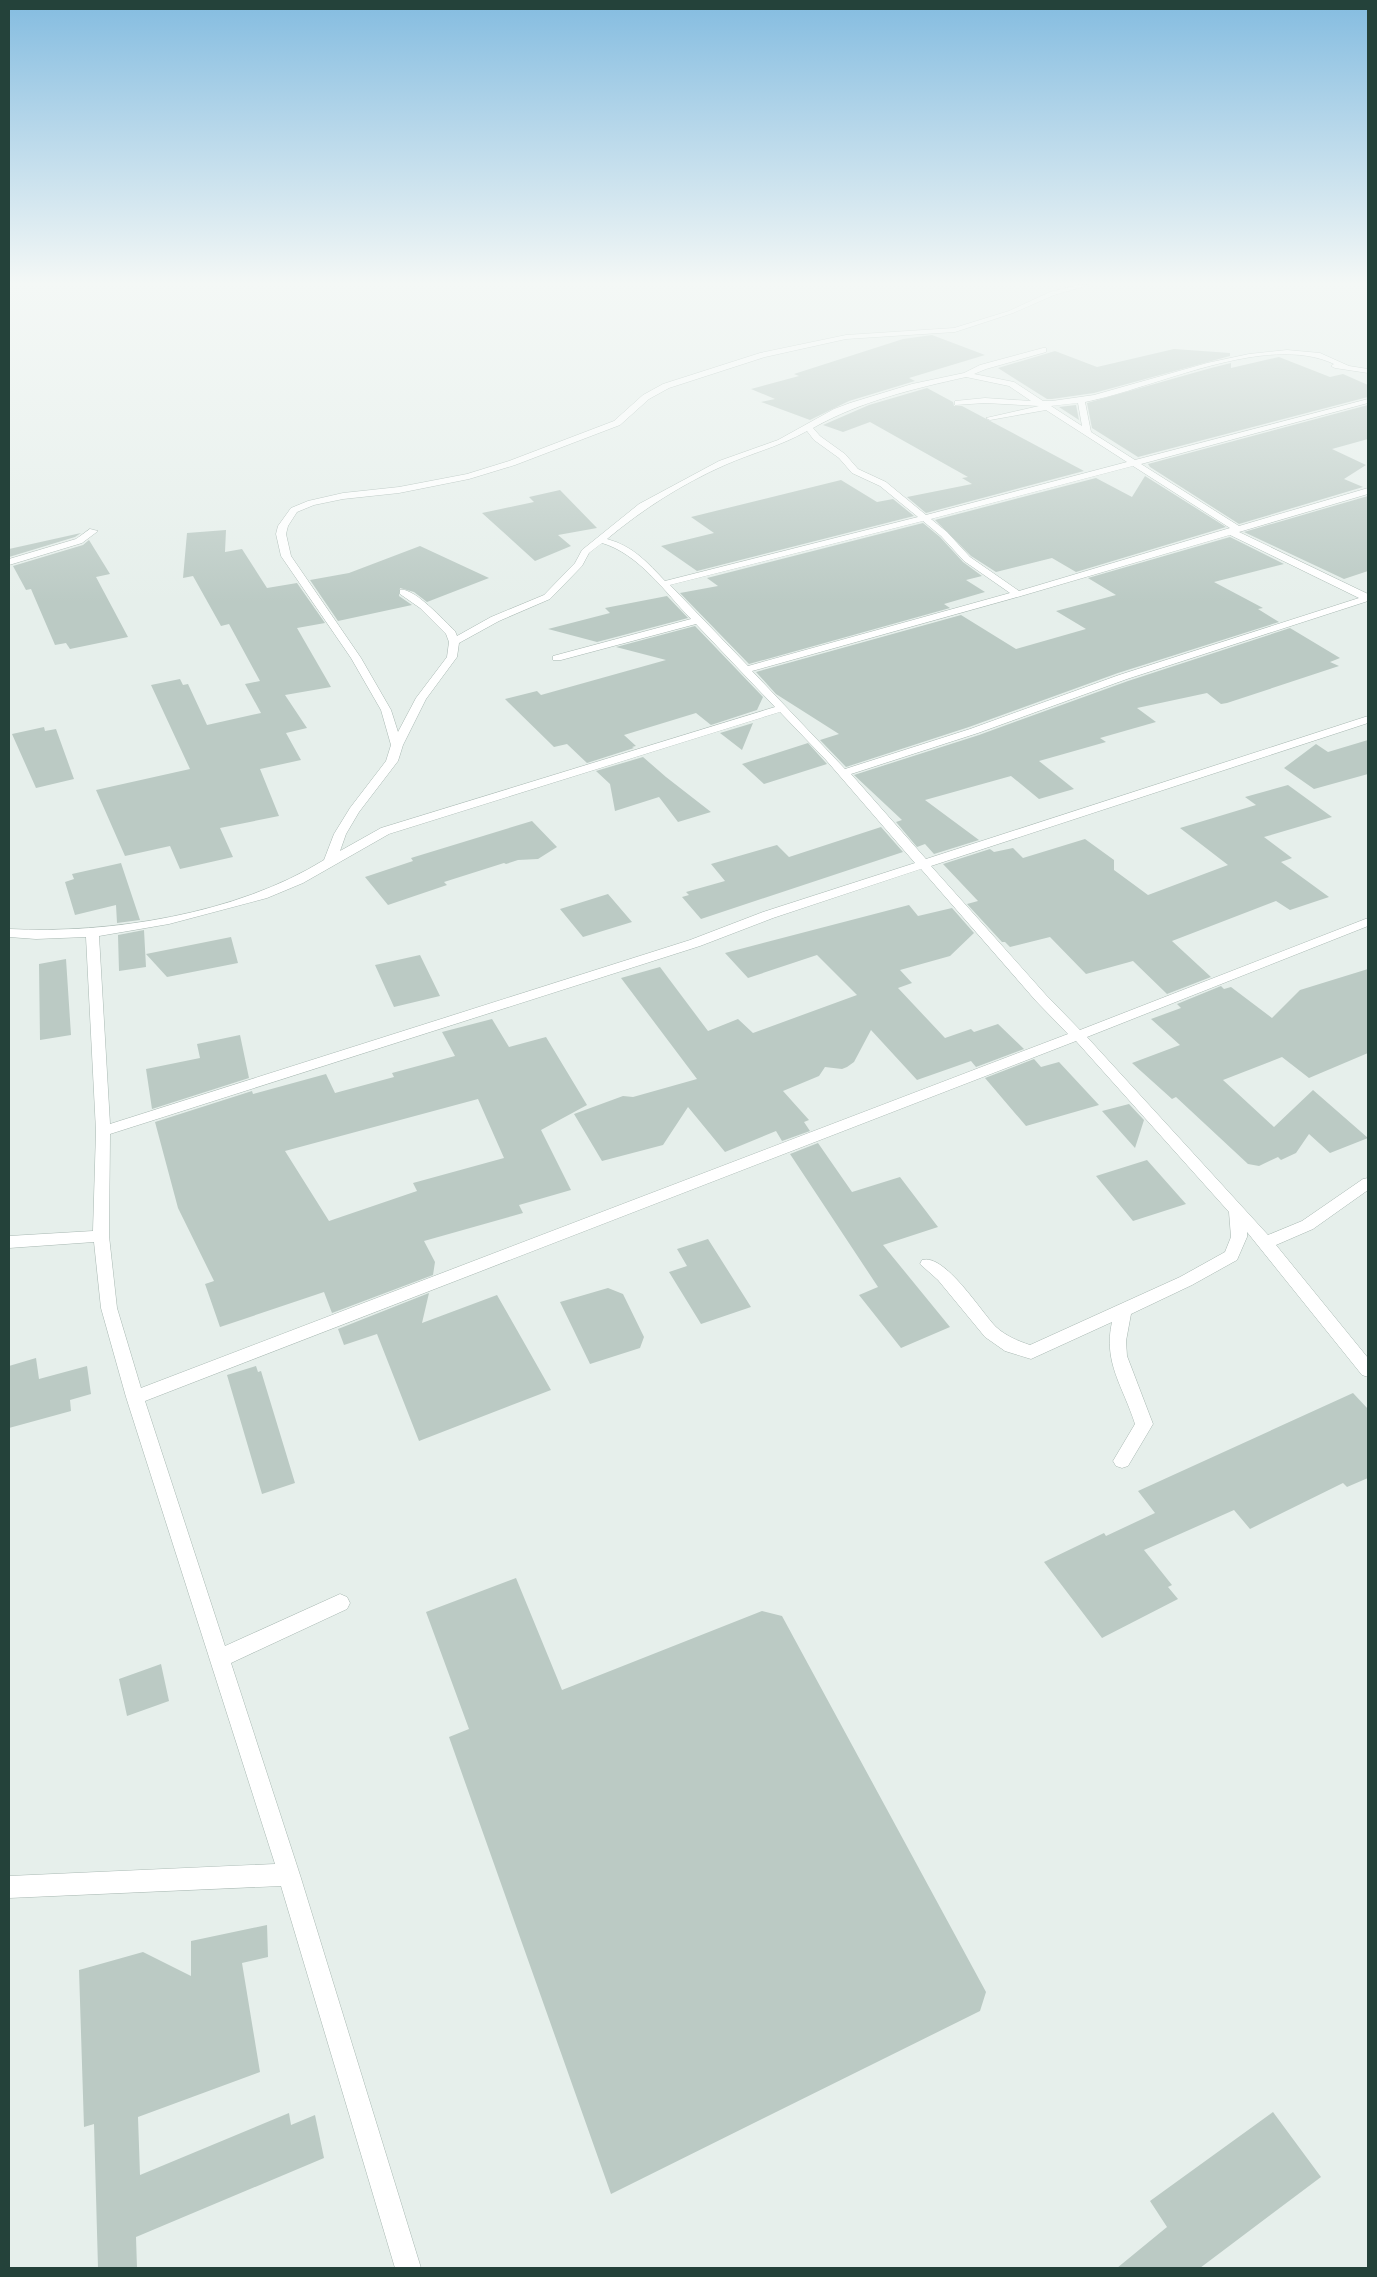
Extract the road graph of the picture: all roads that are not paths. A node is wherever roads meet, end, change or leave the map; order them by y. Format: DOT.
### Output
graph roads {
  1 [pos="656,391"];
  2 [pos="899,391"];
  3 [pos="1022,391"];
  4 [pos="1113,391"];
  5 [pos="1081,400"];
  6 [pos="1368,400"];
  7 [pos="1039,402"];
  8 [pos="958,403"];
  9 [pos="1048,408"];
  10 [pos="990,418"];
  11 [pos="809,428"];
  12 [pos="1087,432"];
  13 [pos="1132,462"];
  14 [pos="1368,491"];
  15 [pos="924,517"];
  16 [pos="93,530"];
  17 [pos="1233,530"];
  18 [pos="599,540"];
  19 [pos="9,562"];
  20 [pos="664,584"];
  21 [pos="402,592"];
  22 [pos="1018,594"];
  23 [pos="1366,601"];
  24 [pos="698,620"];
  25 [pos="454,642"];
  26 [pos="557,658"];
  27 [pos="745,670"];
  28 [pos="783,708"];
  29 [pos="1368,719"];
  30 [pos="397,745"];
  31 [pos="843,773"];
  32 [pos="330,860"];
  33 [pos="922,864"];
  34 [pos="1368,922"];
  35 [pos="9,933"];
  36 [pos="92,935"];
  37 [pos="1078,1036"];
  38 [pos="103,1131"];
  39 [pos="1368,1183"];
  40 [pos="1237,1212"];
  41 [pos="101,1236"];
  42 [pos="9,1242"];
  43 [pos="1266,1242"];
  44 [pos="928,1264"];
  45 [pos="1124,1310"];
  46 [pos="1368,1370"];
  47 [pos="135,1396"];
  48 [pos="1122,1461"];
  49 [pos="340,1603"];
  50 [pos="220,1658"];
  51 [pos="289,1875"];
  52 [pos="9,1886"];
  53 [pos="408,2268"];
  1 -- 30 [label="street"];
  2 -- 11 [label="street"];
  3 -- 7 [label="street"];
  4 -- 5 [label="street"];
  5 -- 7 [label="street"];
  5 -- 12 [label="street"];
  6 -- 13 [label="street"];
  7 -- 8 [label="street"];
  7 -- 9 [label="street"];
  9 -- 10 [label="street"];
  9 -- 12 [label="street"];
  11 -- 15 [label="street"];
  11 -- 18 [label="street"];
  12 -- 13 [label="street"];
  13 -- 15 [label="street"];
  13 -- 17 [label="street"];
  14 -- 17 [label="street"];
  15 -- 20 [label="street"];
  15 -- 22 [label="street"];
  16 -- 19 [label="street"];
  17 -- 22 [label="street"];
  17 -- 23 [label="street"];
  18 -- 20 [label="street"];
  18 -- 25 [label="street"];
  20 -- 24 [label="street"];
  21 -- 25 [label="street"];
  22 -- 27 [label="street"];
  23 -- 31 [label="street"];
  24 -- 26 [label="street"];
  24 -- 27 [label="street"];
  25 -- 30 [label="street"];
  27 -- 28 [label="street"];
  28 -- 31 [label="street"];
  28 -- 32 [label="street"];
  29 -- 33 [label="street"];
  30 -- 32 [label="street"];
  31 -- 33 [label="street"];
  32 -- 36 [label="street"];
  33 -- 37 [label="street"];
  33 -- 38 [label="street"];
  34 -- 37 [label="street"];
  35 -- 36 [label="street"];
  36 -- 38 [label="street"];
  37 -- 40 [label="street"];
  37 -- 47 [label="street"];
  38 -- 41 [label="street"];
  39 -- 43 [label="street"];
  40 -- 43 [label="street"];
  40 -- 45 [label="street"];
  41 -- 42 [label="street"];
  41 -- 47 [label="street"];
  43 -- 46 [label="street"];
  44 -- 45 [label="street"];
  45 -- 48 [label="street"];
  47 -- 50 [label="street"];
  49 -- 50 [label="street"];
  50 -- 51 [label="street"];
  51 -- 52 [label="street"];
  51 -- 53 [label="street"];
}
